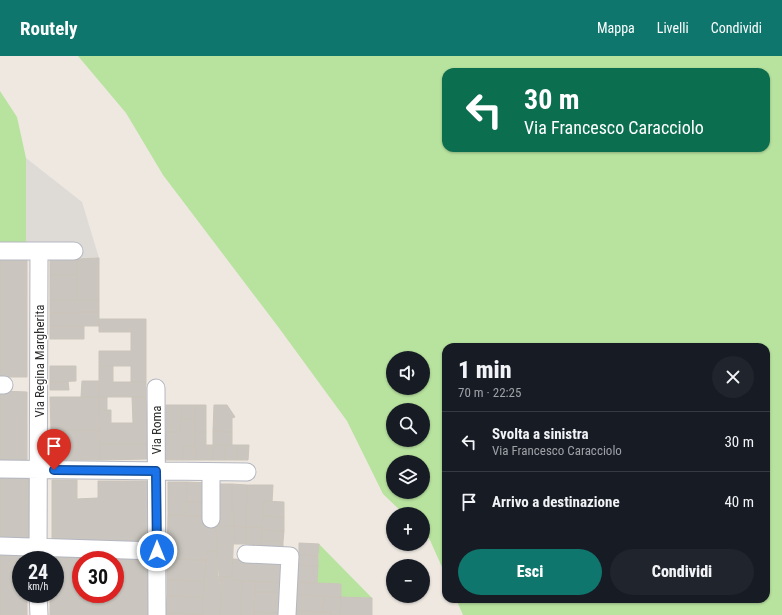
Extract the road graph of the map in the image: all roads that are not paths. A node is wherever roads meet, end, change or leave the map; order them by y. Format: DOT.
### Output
graph roads {
  1 [pos="0,251"];
  2 [pos="74,251"];
  3 [pos="35,254"];
  4 [pos="156,388"];
  5 [pos="0,469"];
  6 [pos="39,470"];
  7 [pos="156,471"];
  8 [pos="211,472"];
  9 [pos="247,472"];
  10 [pos="210,519"];
  11 [pos="0,546"];
  12 [pos="24,551"];
  13 [pos="38,551"];
  14 [pos="157,551"];
  15 [pos="64,553"];
  16 [pos="246,554"];
  17 [pos="38,603"];
  18 [pos="38,615"];
  19 [pos="157,615"];
  20 [pos="287,615"];
  1 -- 3 [label="street"];
  2 -- 3 [label="street"];
  3 -- 6 [label="street, Via Regina Margherita"];
  4 -- 7 [label="street, Via Roma"];
  5 -- 6 [label="street"];
  6 -- 7 [label="street"];
  6 -- 13 [label="street, Via Regina Margherita"];
  7 -- 8 [label="street"];
  7 -- 14 [label="street, Via Roma"];
  8 -- 9 [label="street"];
  8 -- 10 [label="street"];
  11 -- 12 [label="street"];
  14 -- 15 [label="street"];
  14 -- 19 [label="street, Via Roma"];
  16 -- 20 [label="street"];
  17 -- 18 [label="street"];
}
